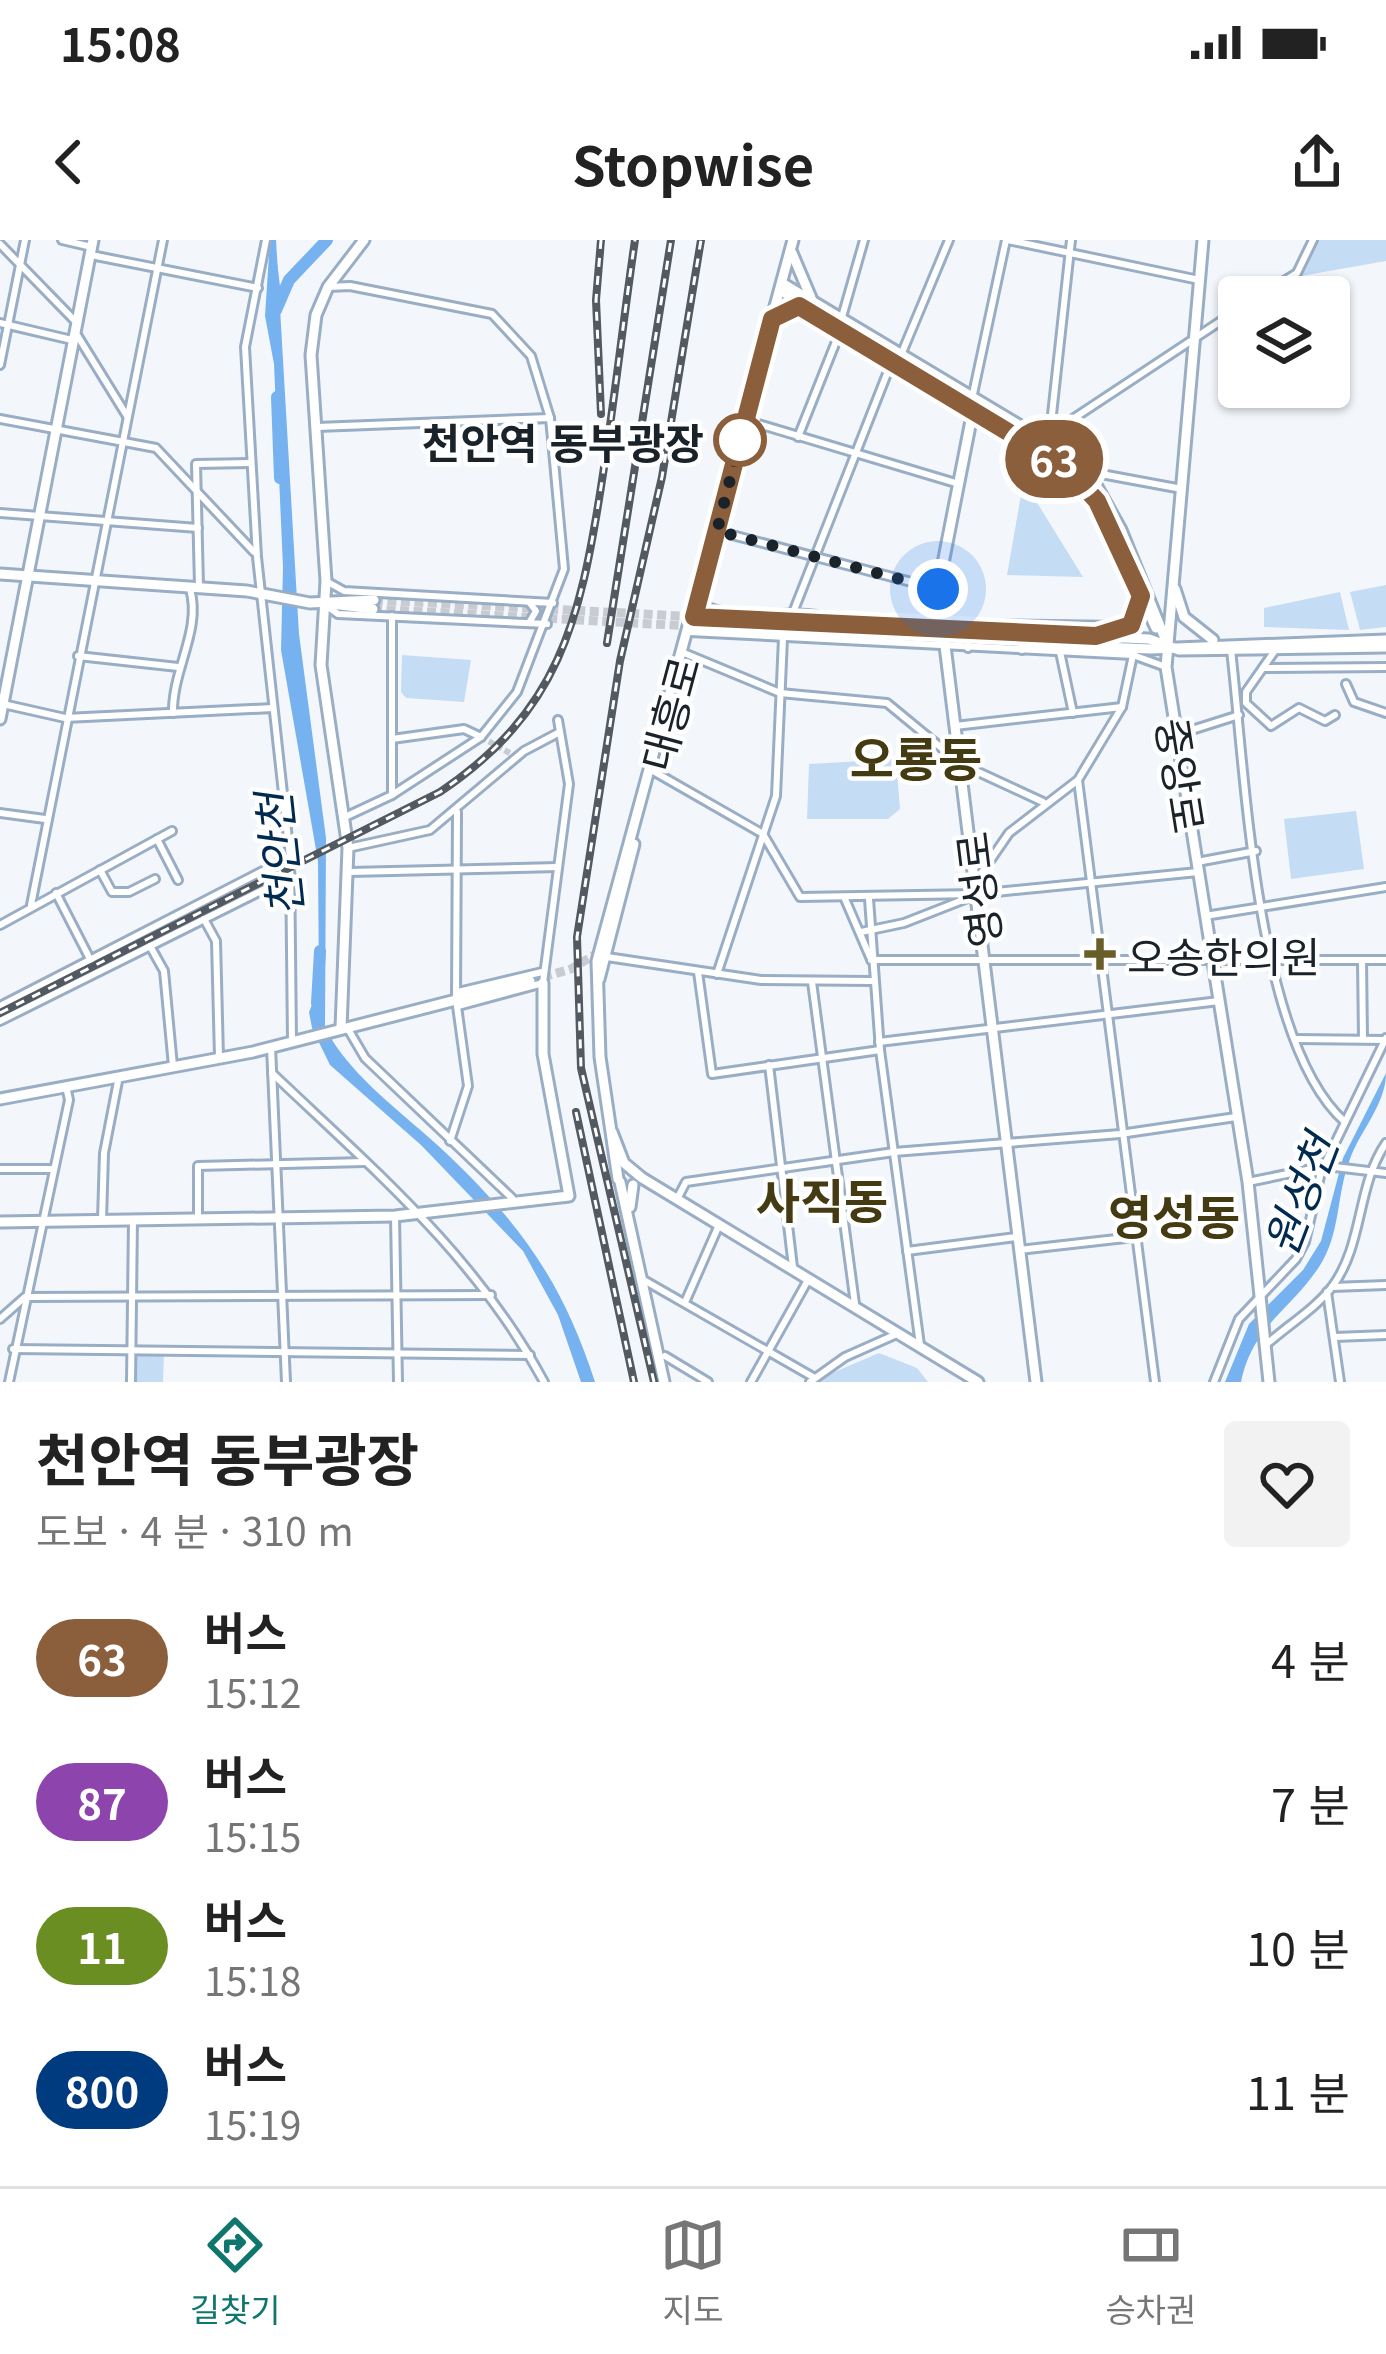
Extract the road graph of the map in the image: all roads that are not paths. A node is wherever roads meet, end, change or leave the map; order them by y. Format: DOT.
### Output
graph roads {
  1 [pos="25,240"];
  2 [pos="62,240"];
  3 [pos="163,240"];
  4 [pos="266,240"];
  5 [pos="364,240"];
  6 [pos="864,240"];
  7 [pos="949,240"];
  8 [pos="1007,240"];
  9 [pos="1071,240"];
  10 [pos="1203,240"];
  11 [pos="1313,240"];
  12 [pos="0,244"];
  13 [pos="792,244"];
  14 [pos="92,248"];
  15 [pos="1070,254"];
  16 [pos="23,267"];
  17 [pos="158,268"];
  18 [pos="1292,276"];
  19 [pos="1199,280"];
  20 [pos="781,286"];
  21 [pos="328,287"];
  22 [pos="258,288"];
  23 [pos="809,304"];
  24 [pos="772,319"];
  25 [pos="3,323"];
  26 [pos="842,323"];
  27 [pos="1218,323"];
  28 [pos="75,332"];
  29 [pos="1195,338"];
  30 [pos="897,358"];
  31 [pos="0,365"];
  32 [pos="976,406"];
  33 [pos="550,418"];
  34 [pos="0,419"];
  35 [pos="129,419"];
  36 [pos="745,420"];
  37 [pos="57,426"];
  38 [pos="314,427"];
  39 [pos="798,437"];
  40 [pos="1049,438"];
  41 [pos="125,439"];
  42 [pos="858,455"];
  43 [pos="250,463"];
  44 [pos="1082,470"];
  45 [pos="959,484"];
  46 [pos="197,488"];
  47 [pos="1183,488"];
  48 [pos="0,513"];
  49 [pos="39,517"];
  50 [pos="107,520"];
  51 [pos="198,528"];
  52 [pos="717,531"];
  53 [pos="257,557"];
  54 [pos="818,558"];
  55 [pos="0,574"];
  56 [pos="28,576"];
  57 [pos="326,581"];
  58 [pos="94,582"];
  59 [pos="1174,582"];
  60 [pos="195,589"];
  61 [pos="938,589"];
  62 [pos="1143,592"];
  63 [pos="266,596"];
  64 [pos="315,602"];
  65 [pos="529,602"];
  66 [pos="553,603"];
  67 [pos="698,603"];
  68 [pos="374,604"];
  69 [pos="712,610"];
  70 [pos="392,616"];
  71 [pos="792,616"];
  72 [pos="1134,618"];
  73 [pos="529,623"];
  74 [pos="547,624"];
  75 [pos="942,624"];
  76 [pos="969,624"];
  77 [pos="690,632"];
  78 [pos="712,633"];
  79 [pos="1096,636"];
  80 [pos="783,638"];
  81 [pos="1023,638"];
  82 [pos="1386,644"];
  83 [pos="1167,646"];
  84 [pos="1228,646"];
  85 [pos="945,647"];
  86 [pos="968,648"];
  87 [pos="1276,649"];
  88 [pos="1060,652"];
  89 [pos="684,653"];
  90 [pos="1133,655"];
  91 [pos="78,656"];
  92 [pos="6,658"];
  93 [pos="178,667"];
  94 [pos="1166,667"];
  95 [pos="1263,668"];
  96 [pos="1386,668"];
  97 [pos="1346,684"];
  98 [pos="780,693"];
  99 [pos="3,704"];
  100 [pos="1122,707"];
  101 [pos="274,708"];
  102 [pos="1073,713"];
  103 [pos="1386,713"];
  104 [pos="173,714"];
  105 [pos="1239,715"];
  106 [pos="1335,715"];
  107 [pos="64,718"];
  108 [pos="0,719"];
  109 [pos="558,720"];
  110 [pos="956,726"];
  111 [pos="558,733"];
  112 [pos="1176,735"];
  113 [pos="481,736"];
  114 [pos="392,739"];
  115 [pos="961,764"];
  116 [pos="652,771"];
  117 [pos="1078,780"];
  118 [pos="392,795"];
  119 [pos="1043,802"];
  120 [pos="457,812"];
  121 [pos="0,813"];
  122 [pos="45,819"];
  123 [pos="340,819"];
  124 [pos="172,831"];
  125 [pos="763,835"];
  126 [pos="157,839"];
  127 [pos="634,839"];
  128 [pos="348,848"];
  129 [pos="1256,851"];
  130 [pos="290,857"];
  131 [pos="558,867"];
  132 [pos="1197,867"];
  133 [pos="100,870"];
  134 [pos="349,872"];
  135 [pos="458,872"];
  136 [pos="291,876"];
  137 [pos="155,879"];
  138 [pos="178,880"];
  139 [pos="976,881"];
  140 [pos="1091,883"];
  141 [pos="1386,887"];
  142 [pos="56,893"];
  143 [pos="976,894"];
  144 [pos="845,898"];
  145 [pos="869,899"];
  146 [pos="32,905"];
  147 [pos="1263,906"];
  148 [pos="1205,916"];
  149 [pos="204,919"];
  150 [pos="0,925"];
  151 [pos="872,931"];
  152 [pos="861,932"];
  153 [pos="607,941"];
  154 [pos="150,946"];
  155 [pos="607,957"];
  156 [pos="1099,958"];
  157 [pos="1212,958"];
  158 [pos="1362,959"];
  159 [pos="871,960"];
  160 [pos="1386,960"];
  161 [pos="91,961"];
  162 [pos="1270,961"];
  163 [pos="984,962"];
  164 [pos="698,972"];
  165 [pos="717,974"];
  166 [pos="543,978"];
  167 [pos="872,980"];
  168 [pos="530,981"];
  169 [pos="812,982"];
  170 [pos="596,986"];
  171 [pos="457,999"];
  172 [pos="1219,1001"];
  173 [pos="0,1006"];
  174 [pos="1105,1013"];
  175 [pos="0,1021"];
  176 [pos="341,1027"];
  177 [pos="993,1030"];
  178 [pos="1363,1038"];
  179 [pos="1295,1039"];
  180 [pos="1386,1040"];
  181 [pos="298,1041"];
  182 [pos="879,1046"];
  183 [pos="271,1047"];
  184 [pos="822,1058"];
  185 [pos="219,1060"];
  186 [pos="770,1065"];
  187 [pos="173,1066"];
  188 [pos="272,1073"];
  189 [pos="119,1076"];
  190 [pos="66,1084"];
  191 [pos="0,1099"];
  192 [pos="607,1115"];
  193 [pos="1236,1117"];
  194 [pos="1346,1122"];
  195 [pos="1120,1134"];
  196 [pos="1007,1140"];
  197 [pos="450,1142"];
  198 [pos="1386,1143"];
  199 [pos="894,1152"];
  200 [pos="276,1161"];
  201 [pos="368,1162"];
  202 [pos="836,1162"];
  203 [pos="1329,1166"];
  204 [pos="0,1168"];
  205 [pos="780,1168"];
  206 [pos="1365,1168"];
  207 [pos="52,1169"];
  208 [pos="1386,1173"];
  209 [pos="634,1177"];
  210 [pos="619,1181"];
  211 [pos="1247,1182"];
  212 [pos="507,1199"];
  213 [pos="677,1199"];
  214 [pos="420,1210"];
  215 [pos="279,1214"];
  216 [pos="395,1216"];
  217 [pos="198,1218"];
  218 [pos="134,1219"];
  219 [pos="42,1220"];
  220 [pos="102,1220"];
  221 [pos="0,1222"];
  222 [pos="719,1225"];
  223 [pos="1021,1236"];
  224 [pos="1134,1237"];
  225 [pos="1019,1250"];
  226 [pos="907,1251"];
  227 [pos="793,1267"];
  228 [pos="810,1277"];
  229 [pos="645,1278"];
  230 [pos="1386,1285"];
  231 [pos="1329,1289"];
  232 [pos="397,1295"];
  233 [pos="491,1295"];
  234 [pos="283,1296"];
  235 [pos="25,1297"];
  236 [pos="134,1297"];
  237 [pos="686,1300"];
  238 [pos="1258,1303"];
  239 [pos="855,1304"];
  240 [pos="0,1319"];
  241 [pos="899,1334"];
  242 [pos="1386,1335"];
  243 [pos="1335,1336"];
  244 [pos="1264,1344"];
  245 [pos="920,1346"];
  246 [pos="14,1349"];
  247 [pos="767,1349"];
  248 [pos="132,1351"];
  249 [pos="285,1353"];
  250 [pos="530,1354"];
  251 [pos="398,1355"];
  252 [pos="665,1356"];
  253 [pos="811,1379"];
  254 [pos="9,1382"];
  255 [pos="131,1382"];
  256 [pos="286,1382"];
  257 [pos="398,1382"];
  258 [pos="544,1382"];
  259 [pos="668,1382"];
  260 [pos="708,1382"];
  261 [pos="752,1382"];
  262 [pos="978,1382"];
  263 [pos="1036,1382"];
  264 [pos="1155,1382"];
  265 [pos="1214,1382"];
  266 [pos="1269,1382"];
  267 [pos="1340,1382"];
  1 -- 16 [label="street"];
  2 -- 14 [label="street"];
  3 -- 17 [label="street"];
  4 -- 22 [label="street"];
  5 -- 21 [label="street"];
  6 -- 26 [label="street"];
  7 -- 30 [label="street"];
  8 -- 15 [label="street"];
  8 -- 32 [label="street"];
  9 -- 15 [label="street"];
  10 -- 19 [label="street, 중앙로"];
  11 -- 18 [label="street"];
  12 -- 16 [label="street"];
  13 -- 20 [label="street, 대흥로"];
  13 -- 23 [label="street"];
  14 -- 17 [label="street"];
  14 -- 28 [label="street"];
  15 -- 19 [label="street"];
  15 -- 40 [label="street"];
  16 -- 25 [label="street"];
  16 -- 28 [label="street"];
  17 -- 22 [label="street"];
  17 -- 35 [label="street"];
  19 -- 29 [label="street, 중앙로"];
  20 -- 23 [label="street"];
  20 -- 24 [label="street, 대흥로"];
  21 -- 33 [label="street"];
  21 -- 38 [label="street"];
  22 -- 43 [label="street"];
  23 -- 24 [label="street"];
  23 -- 26 [label="street"];
  24 -- 36 [label="street, 대흥로"];
  25 -- 28 [label="street"];
  25 -- 31 [label="street"];
  26 -- 30 [label="street"];
  26 -- 39 [label="street"];
  27 -- 29 [label="street"];
  28 -- 35 [label="street"];
  28 -- 37 [label="street"];
  29 -- 40 [label="street"];
  29 -- 47 [label="street, 중앙로"];
  30 -- 32 [label="street"];
  30 -- 42 [label="street"];
  32 -- 40 [label="street"];
  32 -- 45 [label="street, 영성로"];
  32 -- 62 [label="street"];
  33 -- 38 [label="street"];
  33 -- 66 [label="street"];
  34 -- 37 [label="street"];
  35 -- 41 [label="street"];
  36 -- 39 [label="street"];
  36 -- 52 [label="street, 대흥로"];
  37 -- 41 [label="street"];
  37 -- 49 [label="street"];
  38 -- 57 [label="street"];
  39 -- 42 [label="street"];
  40 -- 44 [label="street"];
  41 -- 46 [label="street"];
  41 -- 50 [label="street"];
  42 -- 45 [label="street"];
  42 -- 54 [label="street"];
  43 -- 46 [label="street"];
  43 -- 53 [label="street"];
  44 -- 47 [label="street"];
  44 -- 62 [label="street"];
  45 -- 61 [label="street, 영성로"];
  46 -- 51 [label="street"];
  46 -- 53 [label="street"];
  47 -- 59 [label="street, 중앙로"];
  48 -- 49 [label="street"];
  49 -- 50 [label="street"];
  49 -- 56 [label="street"];
  50 -- 51 [label="street"];
  50 -- 58 [label="street"];
  51 -- 60 [label="street"];
  52 -- 54 [label="street"];
  52 -- 67 [label="street, 대흥로"];
  53 -- 63 [label="street"];
  54 -- 61 [label="street"];
  54 -- 71 [label="street"];
  55 -- 56 [label="street"];
  56 -- 58 [label="street"];
  56 -- 92 [label="street"];
  57 -- 64 [label="street"];
  57 -- 65 [label="street"];
  58 -- 60 [label="street"];
  58 -- 91 [label="street"];
  59 -- 62 [label="street"];
  59 -- 83 [label="street, 중앙로"];
  59 -- 84 [label="street"];
  60 -- 63 [label="street"];
  60 -- 93 [label="street"];
  61 -- 75 [label="street, 영성로"];
  62 -- 72 [label="street"];
  62 -- 83 [label="street"];
  63 -- 64 [label="street"];
  63 -- 101 [label="street"];
  64 -- 68 [label="street"];
  64 -- 70 [label="street"];
  64 -- 123 [label="street"];
  65 -- 66 [label="street"];
  65 -- 73 [label="street"];
  66 -- 74 [label="street"];
  67 -- 69 [label="street"];
  67 -- 77 [label="street, 대흥로"];
  69 -- 71 [label="street"];
  69 -- 78 [label="street"];
  70 -- 73 [label="street"];
  70 -- 114 [label="street"];
  71 -- 75 [label="street"];
  71 -- 80 [label="street"];
  72 -- 79 [label="street"];
  72 -- 81 [label="street"];
  73 -- 74 [label="street"];
  74 -- 113 [label="street"];
  75 -- 76 [label="street"];
  75 -- 85 [label="street, 영성로"];
  76 -- 81 [label="street"];
  76 -- 86 [label="street"];
  77 -- 78 [label="street"];
  77 -- 89 [label="street, 대흥로"];
  78 -- 80 [label="street"];
  79 -- 81 [label="street"];
  79 -- 83 [label="street"];
  80 -- 85 [label="street"];
  80 -- 98 [label="street"];
  81 -- 83 [label="street"];
  81 -- 86 [label="street"];
  81 -- 88 [label="street"];
  82 -- 84 [label="street"];
  82 -- 87 [label="street"];
  83 -- 84 [label="street"];
  83 -- 94 [label="street, 중앙로"];
  84 -- 87 [label="street"];
  84 -- 105 [label="street"];
  85 -- 86 [label="street"];
  85 -- 110 [label="street, 영성로"];
  87 -- 95 [label="street"];
  88 -- 90 [label="street"];
  88 -- 102 [label="street"];
  89 -- 98 [label="street"];
  89 -- 116 [label="street, 대흥로"];
  90 -- 94 [label="street"];
  90 -- 100 [label="street"];
  91 -- 93 [label="street"];
  91 -- 107 [label="street"];
  92 -- 99 [label="street"];
  93 -- 104 [label="street"];
  94 -- 112 [label="street, 중앙로"];
  95 -- 96 [label="street"];
  95 -- 106 [label="street"];
  97 -- 103 [label="street"];
  98 -- 115 [label="street"];
  98 -- 125 [label="street"];
  99 -- 107 [label="street"];
  99 -- 108 [label="street"];
  100 -- 102 [label="street"];
  100 -- 117 [label="street"];
  101 -- 104 [label="street"];
  101 -- 130 [label="street"];
  102 -- 110 [label="street"];
  104 -- 107 [label="street"];
  105 -- 112 [label="street"];
  105 -- 129 [label="street"];
  107 -- 122 [label="street"];
  109 -- 111 [label="street"];
  110 -- 115 [label="street, 영성로"];
  111 -- 120 [label="street"];
  111 -- 131 [label="street"];
  112 -- 132 [label="street, 중앙로"];
  113 -- 114 [label="street"];
  113 -- 118 [label="street"];
  114 -- 118 [label="street"];
  115 -- 119 [label="street"];
  115 -- 139 [label="street, 영성로"];
  116 -- 125 [label="street"];
  116 -- 127 [label="street, 대흥로"];
  117 -- 119 [label="street"];
  117 -- 140 [label="street"];
  118 -- 123 [label="street"];
  119 -- 139 [label="street"];
  120 -- 128 [label="street"];
  120 -- 135 [label="street"];
  121 -- 122 [label="street"];
  122 -- 146 [label="street"];
  123 -- 128 [label="street"];
  124 -- 126 [label="street"];
  125 -- 144 [label="street"];
  125 -- 165 [label="street"];
  126 -- 133 [label="street"];
  126 -- 138 [label="street"];
  127 -- 153 [label="street"];
  127 -- 155 [label="street, 대흥로"];
  127 -- 170 [label="street, 대흥로"];
  128 -- 134 [label="street"];
  129 -- 132 [label="street"];
  129 -- 147 [label="street"];
  130 -- 136 [label="street"];
  130 -- 161 [label="street"];
  131 -- 135 [label="street"];
  131 -- 166 [label="street"];
  132 -- 140 [label="street"];
  132 -- 148 [label="street, 중앙로"];
  133 -- 137 [label="street"];
  133 -- 142 [label="street"];
  134 -- 135 [label="street"];
  134 -- 176 [label="street"];
  135 -- 171 [label="street"];
  136 -- 149 [label="street"];
  136 -- 181 [label="street"];
  139 -- 143 [label="street, 영성로"];
  140 -- 143 [label="street"];
  140 -- 156 [label="street"];
  141 -- 147 [label="street"];
  142 -- 146 [label="street"];
  142 -- 161 [label="street"];
  143 -- 145 [label="street"];
  143 -- 151 [label="street"];
  143 -- 163 [label="street, 영성로"];
  144 -- 145 [label="street"];
  144 -- 152 [label="street"];
  145 -- 151 [label="street"];
  146 -- 150 [label="street"];
  147 -- 148 [label="street"];
  147 -- 162 [label="street"];
  148 -- 157 [label="street, 중앙로"];
  149 -- 154 [label="street"];
  149 -- 185 [label="street"];
  151 -- 152 [label="street"];
  151 -- 159 [label="street"];
  152 -- 159 [label="street"];
  154 -- 175 [label="street"];
  154 -- 187 [label="street"];
  155 -- 164 [label="street"];
  155 -- 170 [label="street, 대흥로"];
  156 -- 157 [label="street"];
  156 -- 163 [label="street"];
  156 -- 174 [label="street"];
  157 -- 162 [label="street"];
  157 -- 172 [label="street, 중앙로"];
  158 -- 160 [label="street"];
  158 -- 162 [label="street"];
  158 -- 178 [label="street"];
  159 -- 163 [label="street"];
  159 -- 167 [label="street"];
  161 -- 173 [label="street"];
  162 -- 179 [label="street"];
  163 -- 177 [label="street, 영성로"];
  164 -- 165 [label="street"];
  164 -- 186 [label="street"];
  165 -- 169 [label="street"];
  166 -- 171 [label="street"];
  166 -- 171 [label="street"];
  166 -- 212 [label="street"];
  167 -- 169 [label="street"];
  167 -- 182 [label="street"];
  168 -- 171 [label="street"];
  169 -- 184 [label="street"];
  170 -- 192 [label="street, 대흥로"];
  171 -- 176 [label="street"];
  171 -- 197 [label="street"];
  172 -- 174 [label="street"];
  172 -- 193 [label="street, 중앙로"];
  174 -- 177 [label="street"];
  174 -- 195 [label="street"];
  176 -- 181 [label="street"];
  176 -- 197 [label="street"];
  177 -- 182 [label="street"];
  177 -- 196 [label="street, 영성로"];
  178 -- 179 [label="street"];
  178 -- 180 [label="street"];
  179 -- 194 [label="street"];
  180 -- 194 [label="street"];
  181 -- 183 [label="street"];
  182 -- 184 [label="street"];
  182 -- 199 [label="street"];
  183 -- 185 [label="street"];
  183 -- 188 [label="street"];
  184 -- 186 [label="street"];
  184 -- 202 [label="street"];
  185 -- 187 [label="street"];
  186 -- 205 [label="street"];
  187 -- 189 [label="street"];
  188 -- 200 [label="street"];
  188 -- 201 [label="street"];
  189 -- 190 [label="street"];
  189 -- 220 [label="street"];
  190 -- 191 [label="street"];
  190 -- 207 [label="street"];
  192 -- 209 [label="street"];
  192 -- 210 [label="street"];
  193 -- 195 [label="street"];
  193 -- 211 [label="street, 중앙로"];
  194 -- 203 [label="street"];
  195 -- 196 [label="street"];
  195 -- 224 [label="street"];
  196 -- 199 [label="street"];
  196 -- 223 [label="street, 영성로"];
  197 -- 212 [label="street"];
  198 -- 206 [label="street"];
  199 -- 202 [label="street"];
  199 -- 226 [label="street"];
  200 -- 201 [label="street"];
  200 -- 215 [label="street"];
  200 -- 217 [label="street"];
  201 -- 214 [label="street"];
  202 -- 205 [label="street"];
  202 -- 239 [label="street"];
  203 -- 206 [label="street"];
  203 -- 211 [label="street"];
  203 -- 238 [label="street"];
  204 -- 207 [label="street"];
  205 -- 213 [label="street"];
  205 -- 227 [label="street"];
  206 -- 208 [label="street"];
  206 -- 231 [label="street"];
  207 -- 219 [label="street"];
  209 -- 210 [label="street"];
  209 -- 210 [label="street"];
  209 -- 213 [label="street"];
  209 -- 229 [label="street"];
  210 -- 229 [label="street"];
  211 -- 238 [label="street, 중앙로"];
  212 -- 214 [label="street"];
  213 -- 222 [label="street"];
  214 -- 216 [label="street"];
  214 -- 233 [label="street"];
  215 -- 216 [label="street"];
  215 -- 217 [label="street"];
  215 -- 234 [label="street"];
  216 -- 232 [label="street"];
  217 -- 218 [label="street"];
  218 -- 220 [label="street"];
  218 -- 236 [label="street"];
  219 -- 220 [label="street"];
  219 -- 221 [label="street"];
  219 -- 235 [label="street"];
  222 -- 227 [label="street"];
  222 -- 237 [label="street"];
  223 -- 225 [label="street, 영성로"];
  223 -- 226 [label="street"];
  224 -- 225 [label="street"];
  224 -- 264 [label="street"];
  225 -- 263 [label="street, 영성로"];
  226 -- 245 [label="street"];
  227 -- 228 [label="street"];
  228 -- 239 [label="street"];
  228 -- 247 [label="street"];
  229 -- 237 [label="street"];
  229 -- 252 [label="street"];
  229 -- 259 [label="street"];
  230 -- 231 [label="street"];
  231 -- 243 [label="street"];
  231 -- 244 [label="street"];
  232 -- 233 [label="street"];
  232 -- 234 [label="street"];
  232 -- 251 [label="street"];
  233 -- 250 [label="street"];
  234 -- 236 [label="street"];
  234 -- 249 [label="street"];
  235 -- 236 [label="street"];
  235 -- 240 [label="street"];
  235 -- 246 [label="street"];
  236 -- 248 [label="street"];
  237 -- 247 [label="street"];
  238 -- 244 [label="street, 중앙로"];
  238 -- 265 [label="street"];
  239 -- 241 [label="street"];
  241 -- 245 [label="street"];
  241 -- 253 [label="street"];
  242 -- 243 [label="street"];
  243 -- 267 [label="street"];
  244 -- 266 [label="street"];
  245 -- 262 [label="street"];
  246 -- 248 [label="street"];
  246 -- 254 [label="street"];
  247 -- 253 [label="street"];
  247 -- 261 [label="street"];
  248 -- 249 [label="street"];
  248 -- 255 [label="street"];
  249 -- 251 [label="street"];
  249 -- 256 [label="street"];
  250 -- 251 [label="street"];
  250 -- 258 [label="street"];
  251 -- 257 [label="street"];
  252 -- 259 [label="street"];
  252 -- 260 [label="street"];
}
